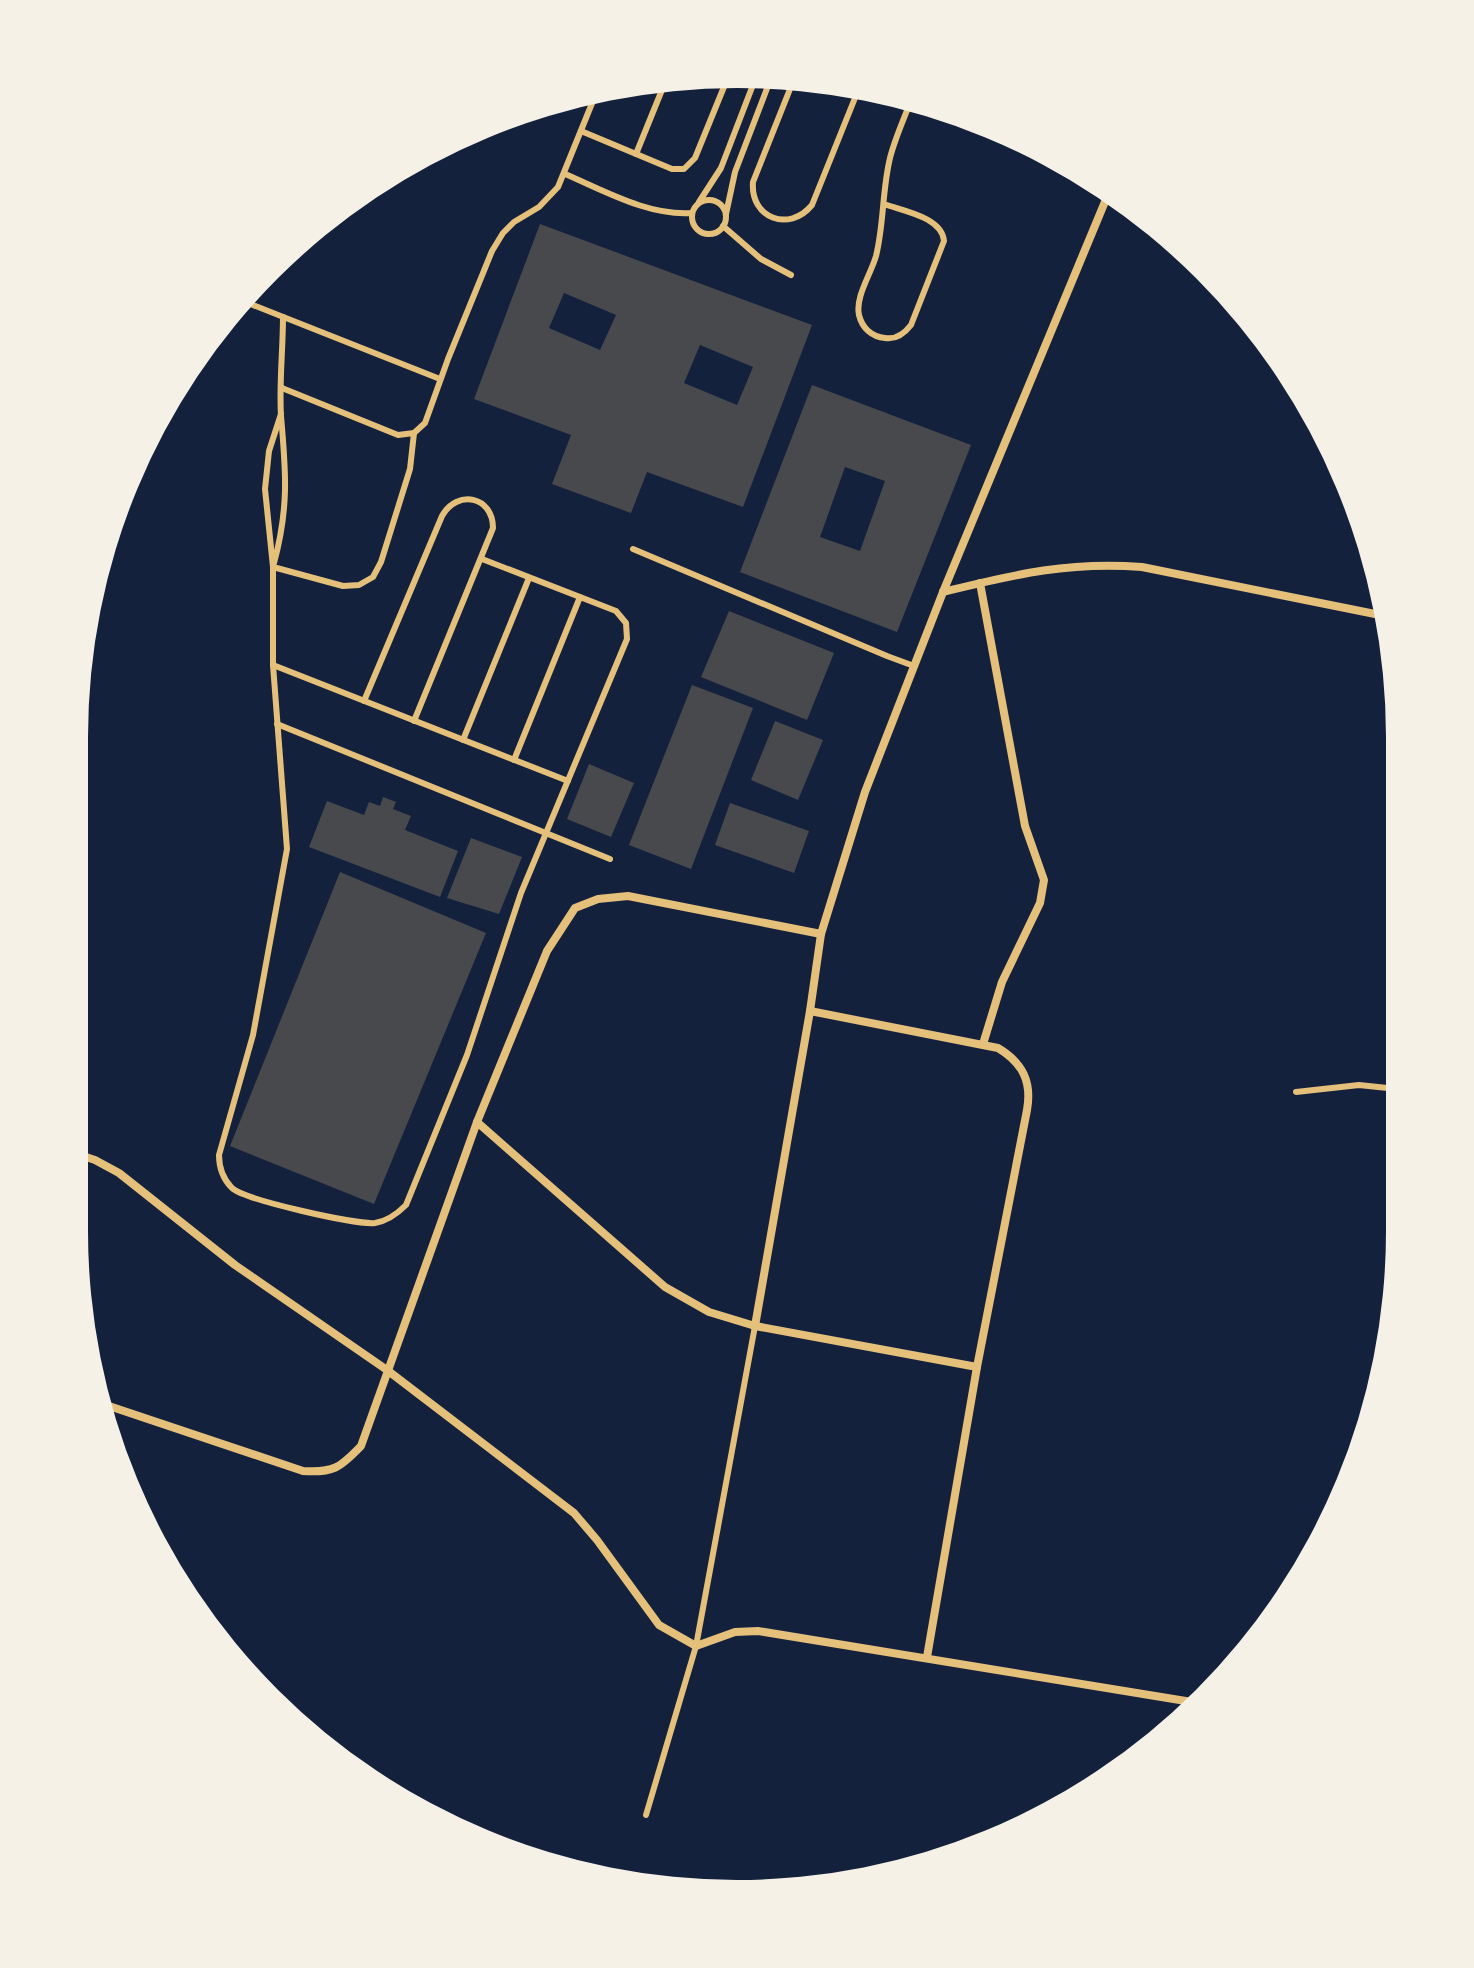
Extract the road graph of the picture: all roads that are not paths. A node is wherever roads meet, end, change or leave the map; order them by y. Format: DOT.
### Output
graph roads {
  1 [pos="723,88"];
  2 [pos="752,88"];
  3 [pos="767,89"];
  4 [pos="790,90"];
  5 [pos="661,93"];
  6 [pos="855,99"];
  7 [pos="592,104"];
  8 [pos="907,111"];
  9 [pos="581,131"];
  10 [pos="636,154"];
  11 [pos="565,174"];
  12 [pos="699,202"];
  13 [pos="1105,202"];
  14 [pos="884,204"];
  15 [pos="692,213"];
  16 [pos="726,214"];
  17 [pos="723,226"];
  18 [pos="791,275"];
  19 [pos="253,305"];
  20 [pos="283,317"];
  21 [pos="440,379"];
  22 [pos="282,388"];
  23 [pos="281,414"];
  24 [pos="414,433"];
  25 [pos="633,549"];
  26 [pos="482,559"];
  27 [pos="273,567"];
  28 [pos="529,578"];
  29 [pos="980,583"];
  30 [pos="943,592"];
  31 [pos="580,597"];
  32 [pos="1375,614"];
  33 [pos="273,665"];
  34 [pos="914,666"];
  35 [pos="364,701"];
  36 [pos="414,721"];
  37 [pos="277,724"];
  38 [pos="463,740"];
  39 [pos="514,760"];
  40 [pos="568,781"];
  41 [pos="546,833"];
  42 [pos="610,859"];
  43 [pos="821,934"];
  44 [pos="810,1011"];
  45 [pos="983,1044"];
  46 [pos="1386,1088"];
  47 [pos="1296,1092"];
  48 [pos="477,1122"];
  49 [pos="88,1158"];
  50 [pos="755,1326"];
  51 [pos="977,1367"];
  52 [pos="387,1370"];
  53 [pos="112,1407"];
  54 [pos="696,1646"];
  55 [pos="927,1657"];
  56 [pos="1183,1702"];
  57 [pos="646,1815"];
  1 -- 10 [label="lane"];
  2 -- 12 [label="lane"];
  3 -- 16 [label="lane"];
  4 -- 6 [label="lane"];
  5 -- 10 [label="lane"];
  7 -- 9 [label="lane"];
  8 -- 14 [label="lane"];
  9 -- 10 [label="lane"];
  9 -- 11 [label="lane"];
  11 -- 15 [label="lane"];
  11 -- 21 [label="lane"];
  12 -- 15 [label="lane"];
  12 -- 16 [label="lane"];
  13 -- 30 [label="street"];
  14 -- 14 [label="lane"];
  15 -- 17 [label="lane"];
  16 -- 17 [label="lane"];
  17 -- 18 [label="lane"];
  19 -- 20 [label="lane"];
  20 -- 21 [label="lane"];
  20 -- 22 [label="lane"];
  21 -- 24 [label="lane"];
  22 -- 23 [label="lane"];
  22 -- 24 [label="lane"];
  23 -- 27 [label="lane"];
  23 -- 27 [label="lane"];
  24 -- 27 [label="lane"];
  25 -- 34 [label="lane"];
  26 -- 28 [label="lane"];
  26 -- 35 [label="lane"];
  26 -- 36 [label="lane"];
  27 -- 33 [label="lane"];
  28 -- 31 [label="lane"];
  28 -- 38 [label="lane"];
  29 -- 30 [label="street"];
  29 -- 32 [label="street"];
  29 -- 45 [label="street"];
  30 -- 34 [label="street"];
  31 -- 39 [label="lane"];
  31 -- 40 [label="lane"];
  33 -- 35 [label="lane"];
  33 -- 37 [label="lane"];
  34 -- 43 [label="street"];
  35 -- 36 [label="lane"];
  36 -- 38 [label="lane"];
  37 -- 41 [label="lane"];
  37 -- 41 [label="lane"];
  38 -- 39 [label="lane"];
  39 -- 40 [label="lane"];
  40 -- 41 [label="lane"];
  41 -- 42 [label="lane"];
  43 -- 44 [label="street"];
  43 -- 48 [label="street"];
  44 -- 45 [label="street"];
  44 -- 50 [label="street"];
  45 -- 51 [label="street"];
  46 -- 47 [label="lane"];
  48 -- 50 [label="street"];
  48 -- 52 [label="street"];
  49 -- 52 [label="street"];
  50 -- 51 [label="street"];
  50 -- 54 [label="lane"];
  51 -- 55 [label="street"];
  52 -- 53 [label="street"];
  52 -- 54 [label="street"];
  54 -- 55 [label="street"];
  54 -- 57 [label="lane"];
  55 -- 56 [label="street"];
}
